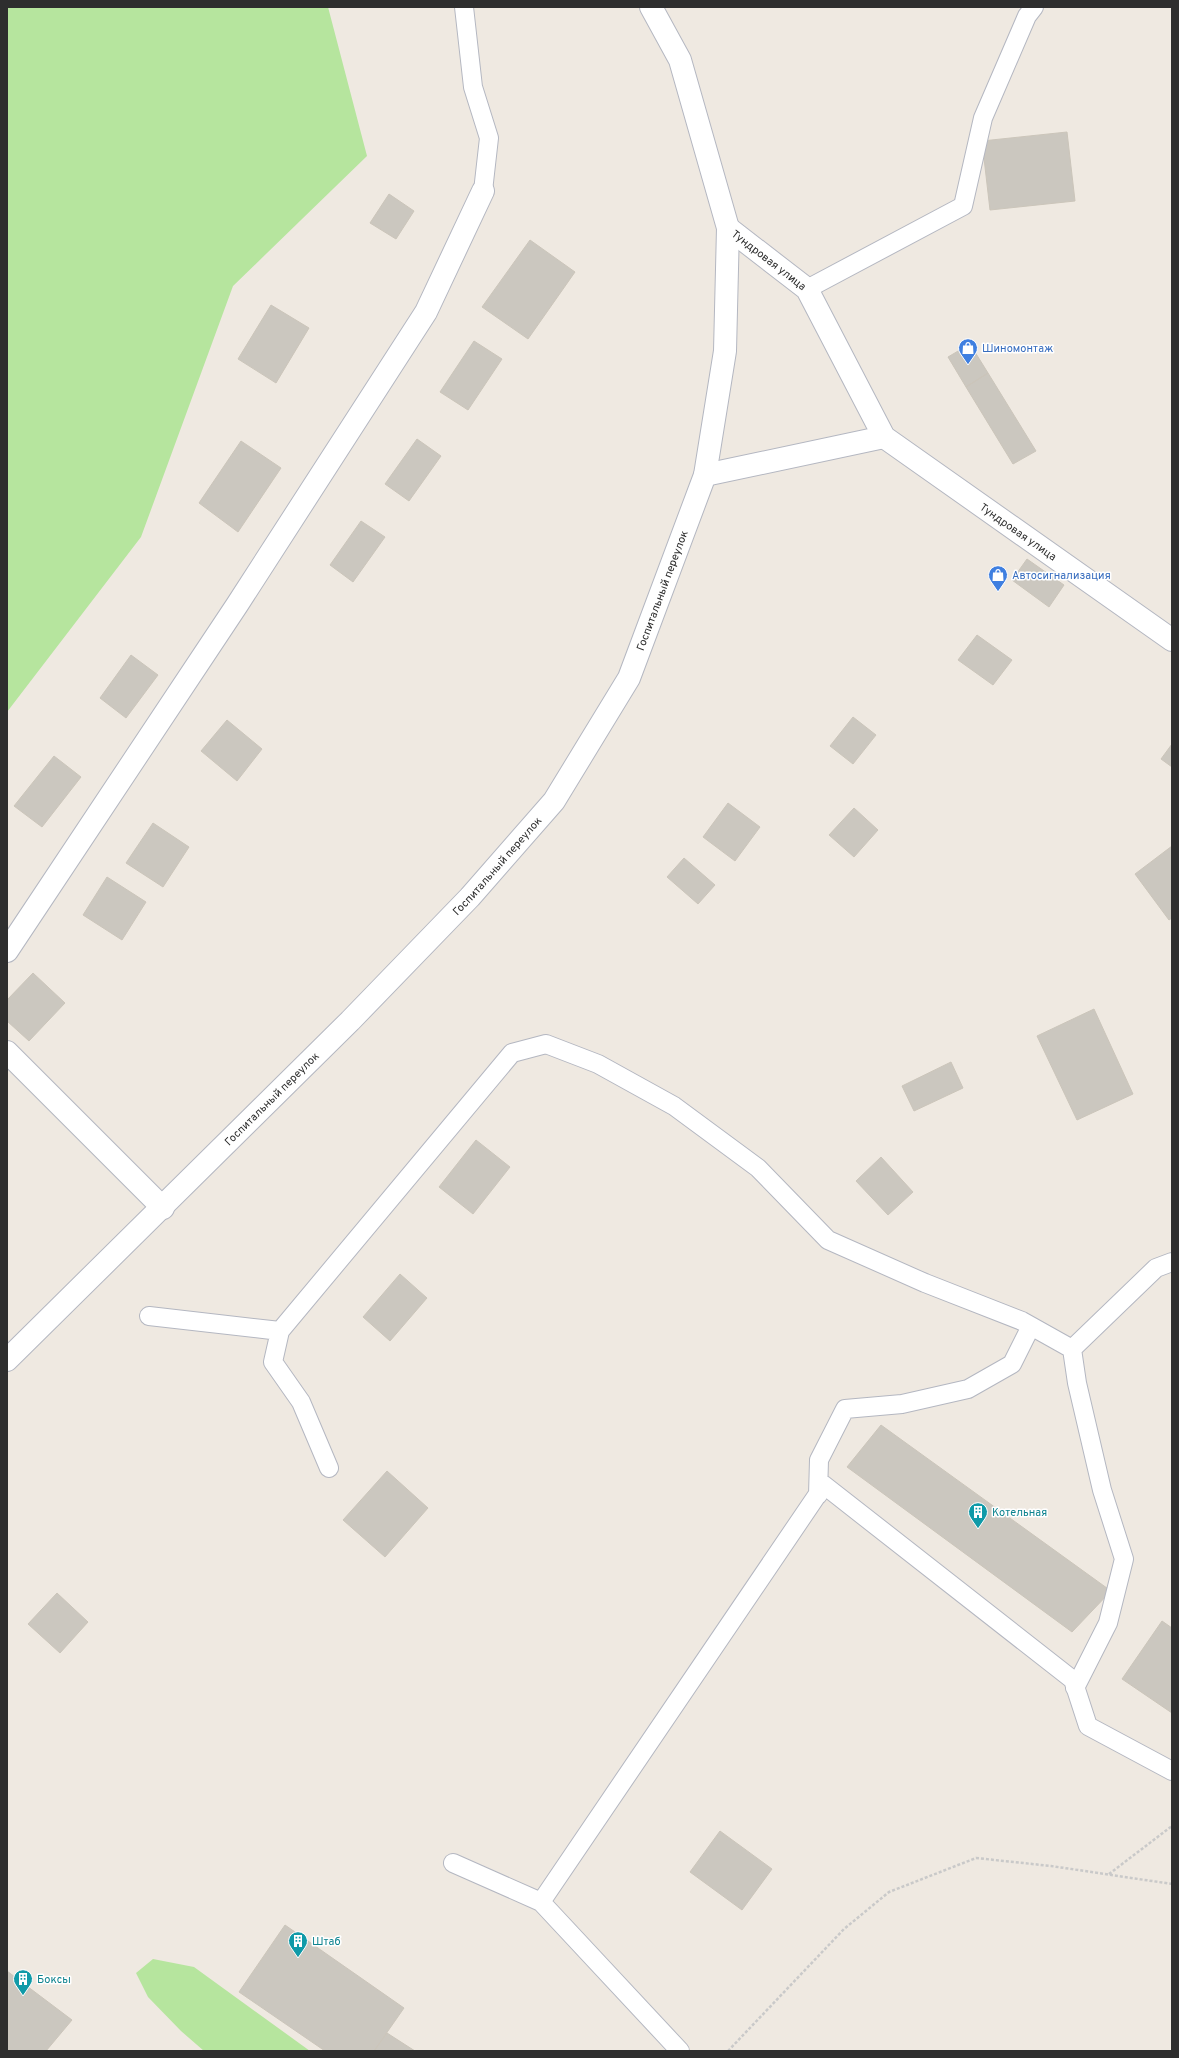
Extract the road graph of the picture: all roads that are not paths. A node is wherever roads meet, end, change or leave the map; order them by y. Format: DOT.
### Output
graph roads {
  1 [pos="464,7"];
  2 [pos="650,7"];
  3 [pos="1034,7"];
  4 [pos="484,191"];
  5 [pos="728,228"];
  6 [pos="807,289"];
  7 [pos="884,437"];
  8 [pos="705,475"];
  9 [pos="1172,640"];
  10 [pos="7,951"];
  11 [pos="7,1052"];
  12 [pos="162,1208"];
  13 [pos="1172,1262"];
  14 [pos="149,1316"];
  15 [pos="1031,1326"];
  16 [pos="280,1331"];
  17 [pos="1072,1349"];
  18 [pos="7,1360"];
  19 [pos="329,1468"];
  20 [pos="818,1495"];
  21 [pos="1075,1688"];
  22 [pos="1172,1771"];
  23 [pos="453,1863"];
  24 [pos="541,1902"];
  25 [pos="680,2051"];
  1 -- 4 [label="lane"];
  2 -- 5 [label="street, Тундровая улица"];
  3 -- 6 [label="lane"];
  4 -- 10 [label="street"];
  5 -- 6 [label="street, Тундровая улица"];
  5 -- 8 [label="street, Госпитальный переулок"];
  6 -- 7 [label="street, Тундровая улица"];
  7 -- 8 [label="street"];
  7 -- 9 [label="street, Тундровая улица"];
  8 -- 12 [label="street, Госпитальный переулок"];
  11 -- 12 [label="street"];
  12 -- 18 [label="street, Госпитальный переулок"];
  13 -- 17 [label="lane"];
  14 -- 16 [label="lane"];
  15 -- 16 [label="lane"];
  15 -- 17 [label="lane"];
  15 -- 20 [label="lane"];
  16 -- 19 [label="lane"];
  17 -- 21 [label="lane"];
  20 -- 21 [label="lane"];
  20 -- 24 [label="lane"];
  21 -- 22 [label="lane"];
  23 -- 24 [label="lane"];
  24 -- 25 [label="lane"];
}
